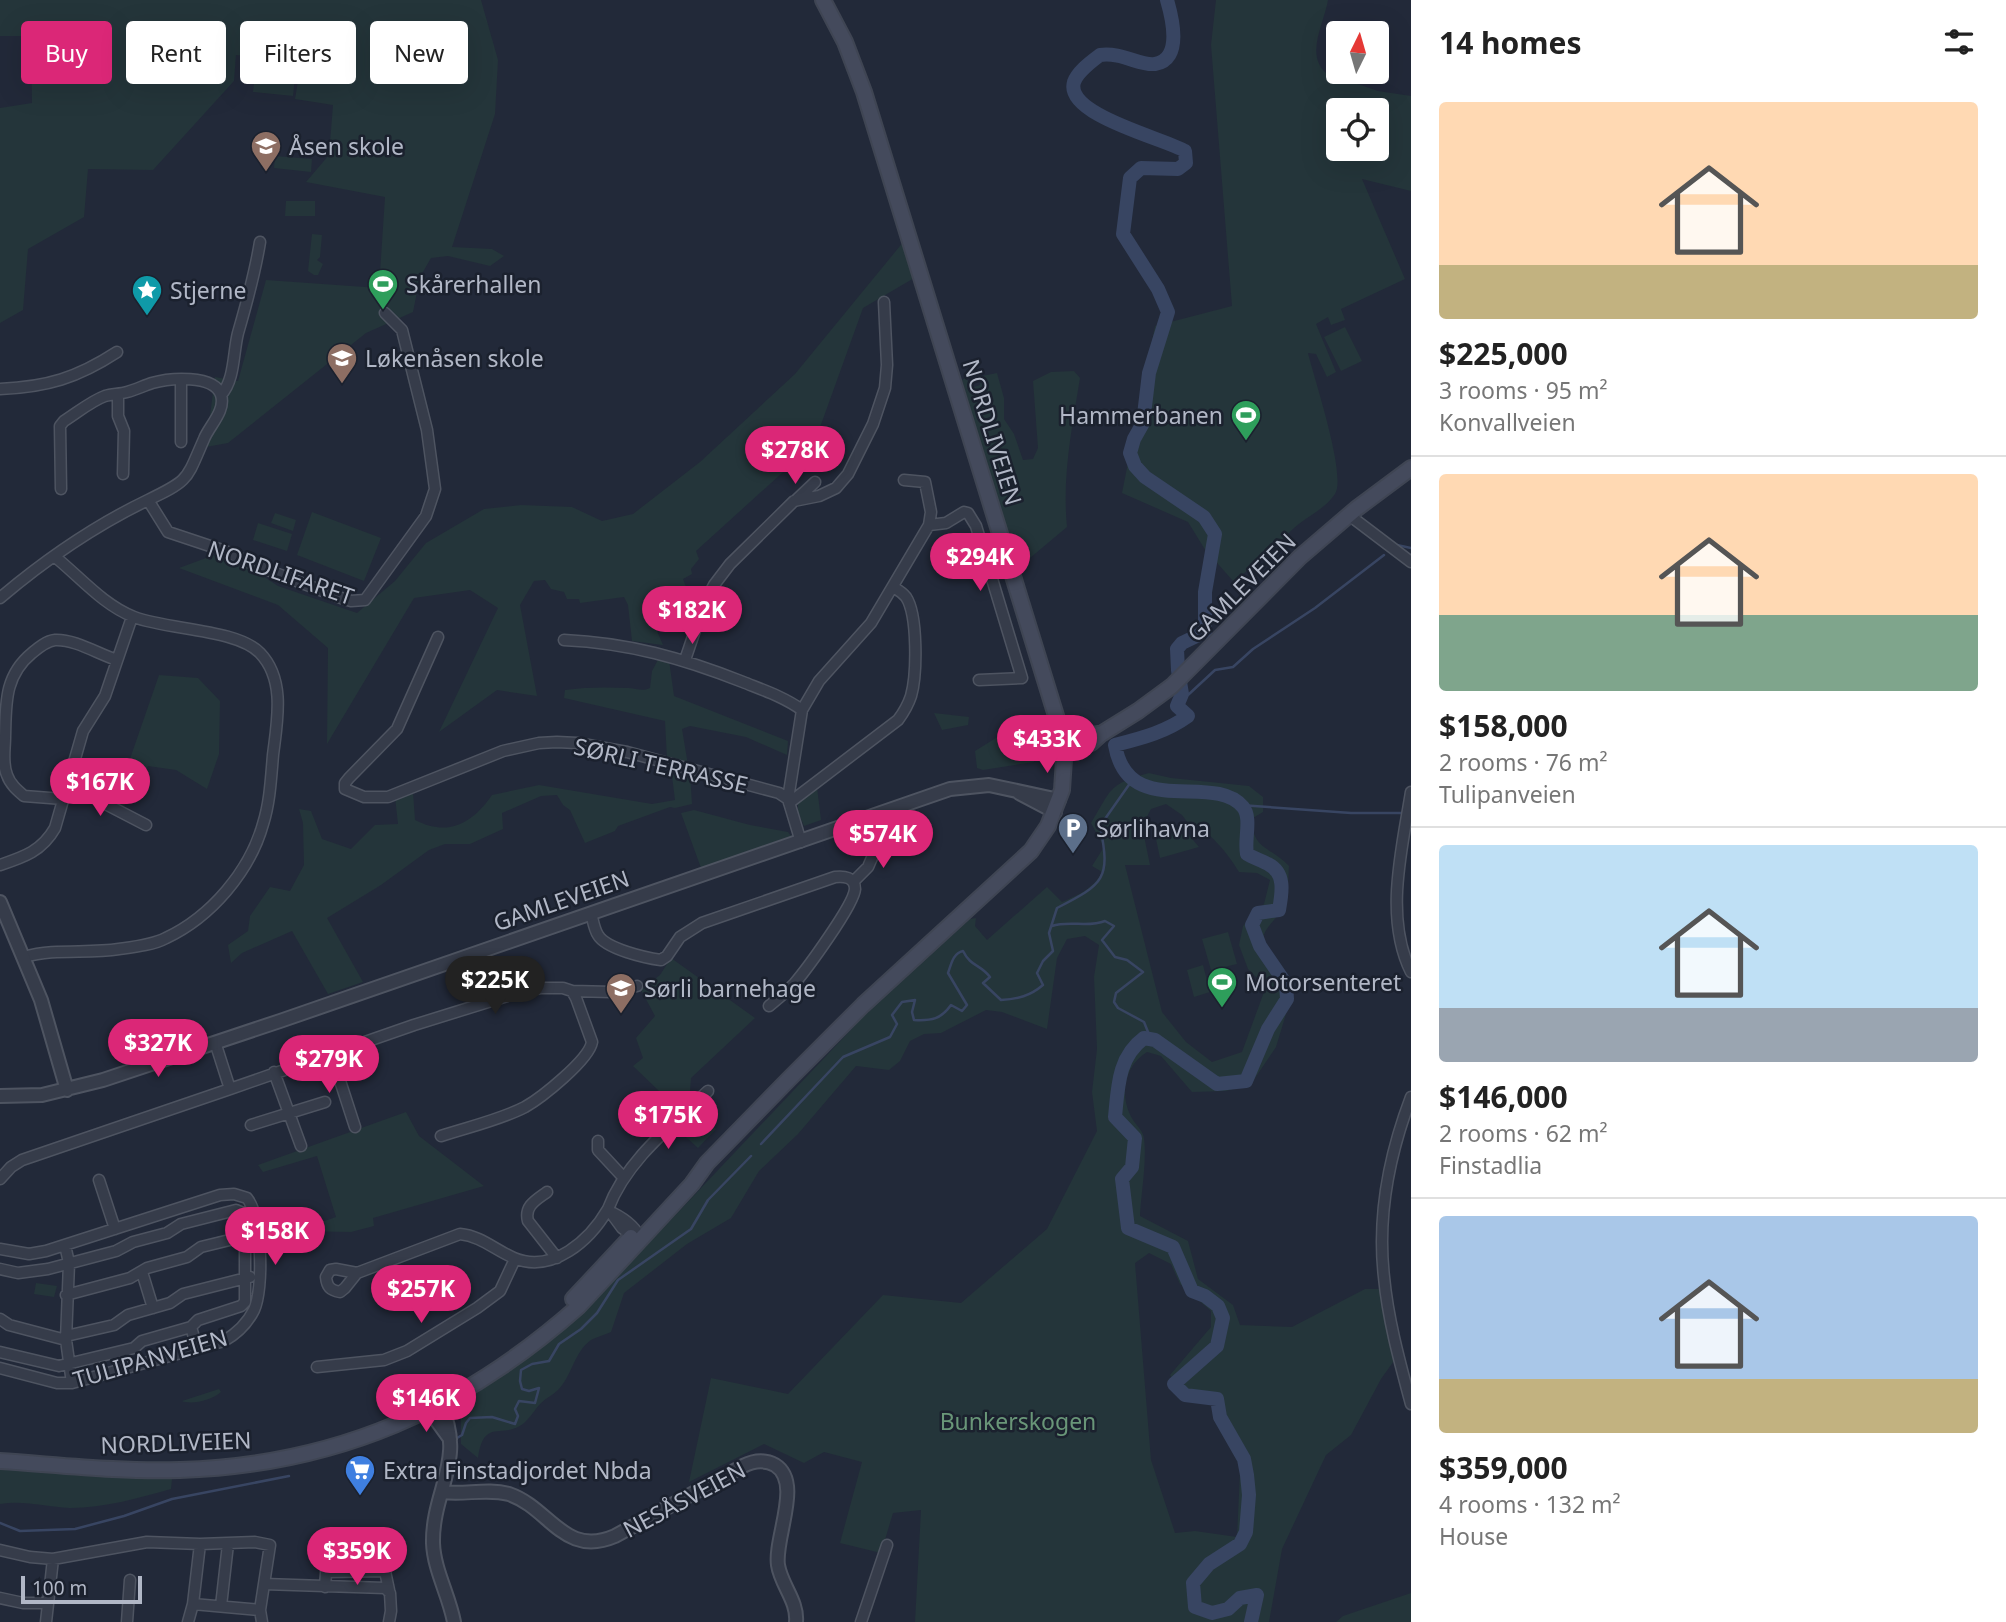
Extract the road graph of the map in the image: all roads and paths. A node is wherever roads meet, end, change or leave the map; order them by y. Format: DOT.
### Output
graph roads {
  1 [pos="823,0"];
  2 [pos="260,242"];
  3 [pos="884,302"];
  4 [pos="385,313"];
  5 [pos="117,352"];
  6 [pos="181,380"];
  7 [pos="0,389"];
  8 [pos="118,394"];
  9 [pos="221,395"];
  10 [pos="181,442"];
  11 [pos="1411,468"];
  12 [pos="123,474"];
  13 [pos="904,480"];
  14 [pos="815,482"];
  15 [pos="61,489"];
  16 [pos="148,500"];
  17 [pos="794,501"];
  18 [pos="1349,515"];
  19 [pos="929,525"];
  20 [pos="54,556"];
  21 [pos="1411,562"];
  22 [pos="893,587"];
  23 [pos="0,598"];
  24 [pos="132,617"];
  25 [pos="438,637"];
  26 [pos="564,640"];
  27 [pos="117,660"];
  28 [pos="685,660"];
  29 [pos="979,680"];
  30 [pos="802,710"];
  31 [pos="1063,746"];
  32 [pos="67,785"];
  33 [pos="1411,792"];
  34 [pos="63,799"];
  35 [pos="789,801"];
  36 [pos="1057,806"];
  37 [pos="146,825"];
  38 [pos="881,838"];
  39 [pos="801,842"];
  40 [pos="0,865"];
  41 [pos="853,881"];
  42 [pos="0,902"];
  43 [pos="591,914"];
  44 [pos="24,957"];
  45 [pos="1411,972"];
  46 [pos="637,986"];
  47 [pos="572,991"];
  48 [pos="769,1006"];
  49 [pos="215,1042"];
  50 [pos="331,1053"];
  51 [pos="274,1073"];
  52 [pos="230,1089"];
  53 [pos="67,1090"];
  54 [pos="708,1091"];
  55 [pos="0,1096"];
  56 [pos="1411,1097"];
  57 [pos="325,1102"];
  58 [pos="289,1113"];
  59 [pos="251,1125"];
  60 [pos="355,1127"];
  61 [pos="441,1136"];
  62 [pos="598,1141"];
  63 [pos="301,1146"];
  64 [pos="623,1177"];
  65 [pos="0,1179"];
  66 [pos="99,1180"];
  67 [pos="547,1192"];
  68 [pos="185,1206"];
  69 [pos="610,1211"];
  70 [pos="190,1221"];
  71 [pos="115,1228"];
  72 [pos="257,1233"];
  73 [pos="246,1236"];
  74 [pos="636,1236"];
  75 [pos="65,1245"];
  76 [pos="0,1249"];
  77 [pos="557,1258"];
  78 [pos="515,1259"];
  79 [pos="69,1263"];
  80 [pos="0,1269"];
  81 [pos="142,1272"];
  82 [pos="357,1273"];
  83 [pos="260,1275"];
  84 [pos="245,1278"];
  85 [pos="66,1296"];
  86 [pos="153,1308"];
  87 [pos="0,1319"];
  88 [pos="191,1327"];
  89 [pos="66,1338"];
  90 [pos="134,1348"];
  91 [pos="197,1348"];
  92 [pos="0,1352"];
  93 [pos="139,1364"];
  94 [pos="69,1365"];
  95 [pos="317,1367"];
  96 [pos="0,1368"];
  97 [pos="72,1383"];
  98 [pos="1411,1405"];
  99 [pos="435,1407"];
  100 [pos="0,1461"];
  101 [pos="443,1492"];
  102 [pos="388,1540"];
  103 [pos="200,1544"];
  104 [pos="228,1544"];
  105 [pos="328,1545"];
  106 [pos="887,1545"];
  107 [pos="0,1550"];
  108 [pos="53,1559"];
  109 [pos="386,1571"];
  110 [pos="327,1573"];
  111 [pos="130,1580"];
  112 [pos="264,1584"];
  113 [pos="325,1587"];
  114 [pos="388,1590"];
  115 [pos="0,1598"];
  116 [pos="47,1603"];
  117 [pos="193,1604"];
  118 [pos="221,1606"];
  119 [pos="260,1611"];
  120 [pos="46,1622"];
  121 [pos="127,1622"];
  122 [pos="188,1622"];
  123 [pos="262,1622"];
  124 [pos="389,1622"];
  125 [pos="454,1622"];
  126 [pos="796,1622"];
  127 [pos="861,1622"];
  1 -- 31 [label="main road, NORDLIVEIEN"];
  2 -- 9 [label="street"];
  3 -- 17 [label="street"];
  4 -- 16 [label="street, NORDLIFARET"];
  5 -- 7 [label="street"];
  6 -- 8 [label="street"];
  6 -- 9 [label="street"];
  6 -- 10 [label="street"];
  8 -- 12 [label="street"];
  8 -- 15 [label="street"];
  9 -- 16 [label="street"];
  11 -- 18 [label="main road, GAMLEVEIEN"];
  13 -- 19 [label="street"];
  14 -- 17 [label="street"];
  16 -- 20 [label="street"];
  17 -- 28 [label="street"];
  18 -- 21 [label="street"];
  18 -- 31 [label="main road, GAMLEVEIEN"];
  19 -- 22 [label="street"];
  19 -- 29 [label="street"];
  20 -- 23 [label="street"];
  20 -- 24 [label="street"];
  22 -- 30 [label="street"];
  22 -- 35 [label="street"];
  24 -- 27 [label="street"];
  24 -- 44 [label="street"];
  25 -- 35 [label="street, SØRLI TERRASSE"];
  26 -- 28 [label="street"];
  27 -- 32 [label="street"];
  27 -- 34 [label="street"];
  28 -- 30 [label="street"];
  30 -- 35 [label="street"];
  31 -- 36 [label="main road, NORDLIVEIEN"];
  32 -- 34 [label="street"];
  32 -- 37 [label="street"];
  33 -- 45 [label="street"];
  34 -- 40 [label="street"];
  35 -- 39 [label="street"];
  36 -- 39 [label="street, GAMLEVEIEN"];
  36 -- 74 [label="main road, NORDLIVEIEN"];
  38 -- 41 [label="street"];
  39 -- 43 [label="street, GAMLEVEIEN"];
  41 -- 43 [label="street"];
  41 -- 48 [label="street"];
  42 -- 44 [label="street"];
  43 -- 49 [label="street, GAMLEVEIEN"];
  44 -- 53 [label="street"];
  46 -- 47 [label="street"];
  47 -- 50 [label="street"];
  47 -- 61 [label="street"];
  49 -- 52 [label="street"];
  49 -- 53 [label="street, GAMLEVEIEN"];
  50 -- 51 [label="street"];
  50 -- 60 [label="street"];
  51 -- 52 [label="street"];
  51 -- 58 [label="street"];
  52 -- 65 [label="street"];
  53 -- 55 [label="street, GAMLEVEIEN"];
  54 -- 64 [label="street"];
  56 -- 98 [label="street"];
  57 -- 58 [label="street"];
  58 -- 59 [label="street"];
  58 -- 63 [label="street"];
  62 -- 64 [label="street"];
  64 -- 69 [label="street"];
  66 -- 71 [label="street"];
  67 -- 77 [label="street"];
  68 -- 70 [label="street"];
  68 -- 71 [label="street, TULIPANVEIEN"];
  68 -- 72 [label="street, TULIPANVEIEN"];
  69 -- 74 [label="street"];
  69 -- 77 [label="street"];
  70 -- 73 [label="street"];
  70 -- 79 [label="street"];
  71 -- 75 [label="street, TULIPANVEIEN"];
  72 -- 73 [label="street"];
  72 -- 83 [label="street, TULIPANVEIEN"];
  73 -- 81 [label="street"];
  73 -- 84 [label="street"];
  74 -- 99 [label="main road, NORDLIVEIEN"];
  75 -- 76 [label="street, TULIPANVEIEN"];
  75 -- 79 [label="street"];
  77 -- 78 [label="street"];
  78 -- 82 [label="street"];
  78 -- 95 [label="street"];
  79 -- 80 [label="street"];
  79 -- 85 [label="street"];
  81 -- 85 [label="street"];
  81 -- 86 [label="street"];
  83 -- 84 [label="street"];
  83 -- 91 [label="street, TULIPANVEIEN"];
  84 -- 86 [label="street"];
  84 -- 88 [label="street"];
  85 -- 89 [label="street"];
  86 -- 89 [label="street"];
  87 -- 89 [label="street"];
  88 -- 90 [label="street"];
  88 -- 91 [label="street"];
  89 -- 94 [label="street"];
  90 -- 93 [label="street"];
  90 -- 94 [label="street"];
  91 -- 93 [label="street, TULIPANVEIEN"];
  92 -- 94 [label="street"];
  93 -- 97 [label="street, TULIPANVEIEN"];
  94 -- 97 [label="street"];
  96 -- 97 [label="street, TULIPANVEIEN"];
  99 -- 100 [label="main road, NORDLIVEIEN"];
  99 -- 101 [label="street"];
  101 -- 125 [label="street"];
  101 -- 126 [label="street, NESÅSVEIEN"];
  102 -- 109 [label="street"];
  103 -- 104 [label="street"];
  103 -- 108 [label="street"];
  103 -- 117 [label="street"];
  104 -- 112 [label="street"];
  104 -- 118 [label="street"];
  105 -- 110 [label="street"];
  106 -- 127 [label="street"];
  107 -- 108 [label="street"];
  108 -- 116 [label="street"];
  109 -- 110 [label="street"];
  109 -- 114 [label="street"];
  110 -- 113 [label="street"];
  111 -- 121 [label="street"];
  112 -- 113 [label="street"];
  112 -- 119 [label="street"];
  113 -- 114 [label="street"];
  114 -- 124 [label="street"];
  115 -- 116 [label="street"];
  116 -- 120 [label="street"];
  117 -- 118 [label="street"];
  117 -- 122 [label="street"];
  118 -- 119 [label="street"];
  119 -- 123 [label="street"];
}
